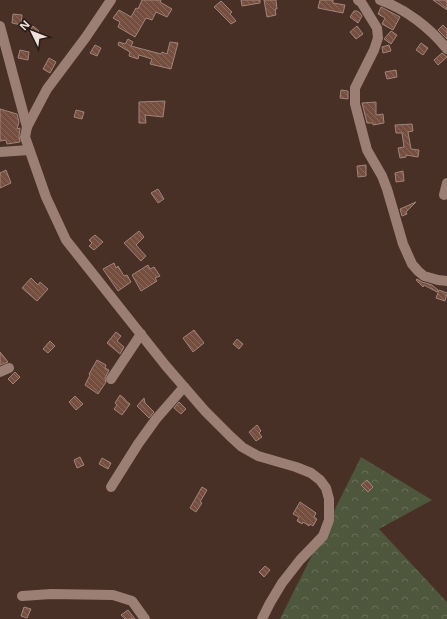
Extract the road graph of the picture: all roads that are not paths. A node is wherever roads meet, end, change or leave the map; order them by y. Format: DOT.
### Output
graph roads {
  1 [pos="111,0"];
  2 [pos="358,0"];
  3 [pos="380,0"];
  4 [pos="0,26"];
  5 [pos="447,49"];
  6 [pos="27,127"];
  7 [pos="29,150"];
  8 [pos="0,152"];
  9 [pos="447,183"];
  10 [pos="444,195"];
  11 [pos="447,281"];
  12 [pos="141,334"];
  13 [pos="111,379"];
  14 [pos="184,387"];
  15 [pos="111,487"];
  16 [pos="22,596"];
  17 [pos="145,619"];
  18 [pos="262,619"];
  1 -- 6 [label="street"];
  2 -- 11 [label="street"];
  3 -- 5 [label="street"];
  4 -- 6 [label="street"];
  6 -- 7 [label="street"];
  7 -- 8 [label="street"];
  7 -- 12 [label="street"];
  9 -- 10 [label="street"];
  12 -- 13 [label="street"];
  12 -- 14 [label="street"];
  14 -- 15 [label="street"];
  14 -- 18 [label="street"];
  16 -- 17 [label="street"];
}
